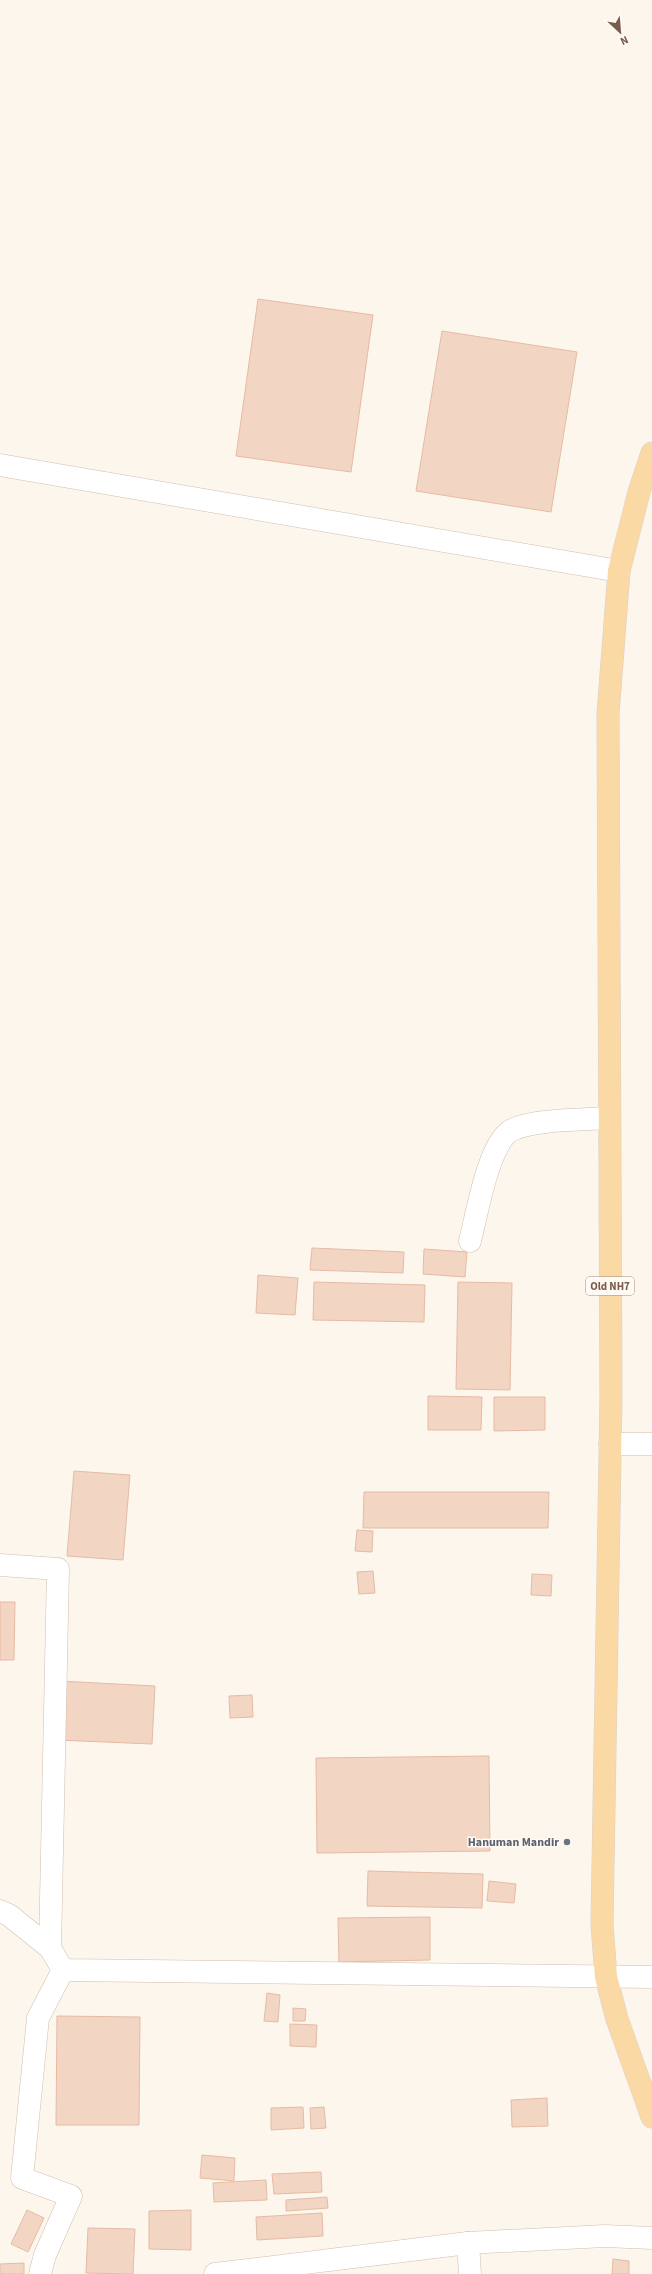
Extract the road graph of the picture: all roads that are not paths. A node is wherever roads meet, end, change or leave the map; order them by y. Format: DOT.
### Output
graph roads {
  1 [pos="652,453"];
  2 [pos="0,465"];
  3 [pos="646,492"];
  4 [pos="619,571"];
  5 [pos="610,1118"];
  6 [pos="470,1241"];
  7 [pos="610,1444"];
  8 [pos="652,1444"];
  9 [pos="0,1564"];
  10 [pos="0,1911"];
  11 [pos="50,1948"];
  12 [pos="63,1970"];
  13 [pos="652,1976"];
  14 [pos="606,1977"];
  15 [pos="652,2117"];
  16 [pos="652,2238"];
  17 [pos="468,2243"];
  18 [pos="40,2274"];
  19 [pos="220,2274"];
  20 [pos="470,2274"];
  1 -- 3 [label="main road, Old NH7"];
  2 -- 4 [label="street"];
  3 -- 4 [label="main road, Old NH7"];
  4 -- 5 [label="main road, Old NH7"];
  5 -- 6 [label="street"];
  5 -- 7 [label="main road, Old NH7"];
  7 -- 8 [label="street"];
  7 -- 14 [label="main road, Old NH7"];
  9 -- 11 [label="street"];
  10 -- 11 [label="street"];
  11 -- 12 [label="street"];
  12 -- 14 [label="street"];
  12 -- 18 [label="street"];
  13 -- 14 [label="street"];
  14 -- 15 [label="main road, Old NH7"];
  16 -- 17 [label="street"];
  17 -- 19 [label="street"];
  17 -- 20 [label="street"];
}
